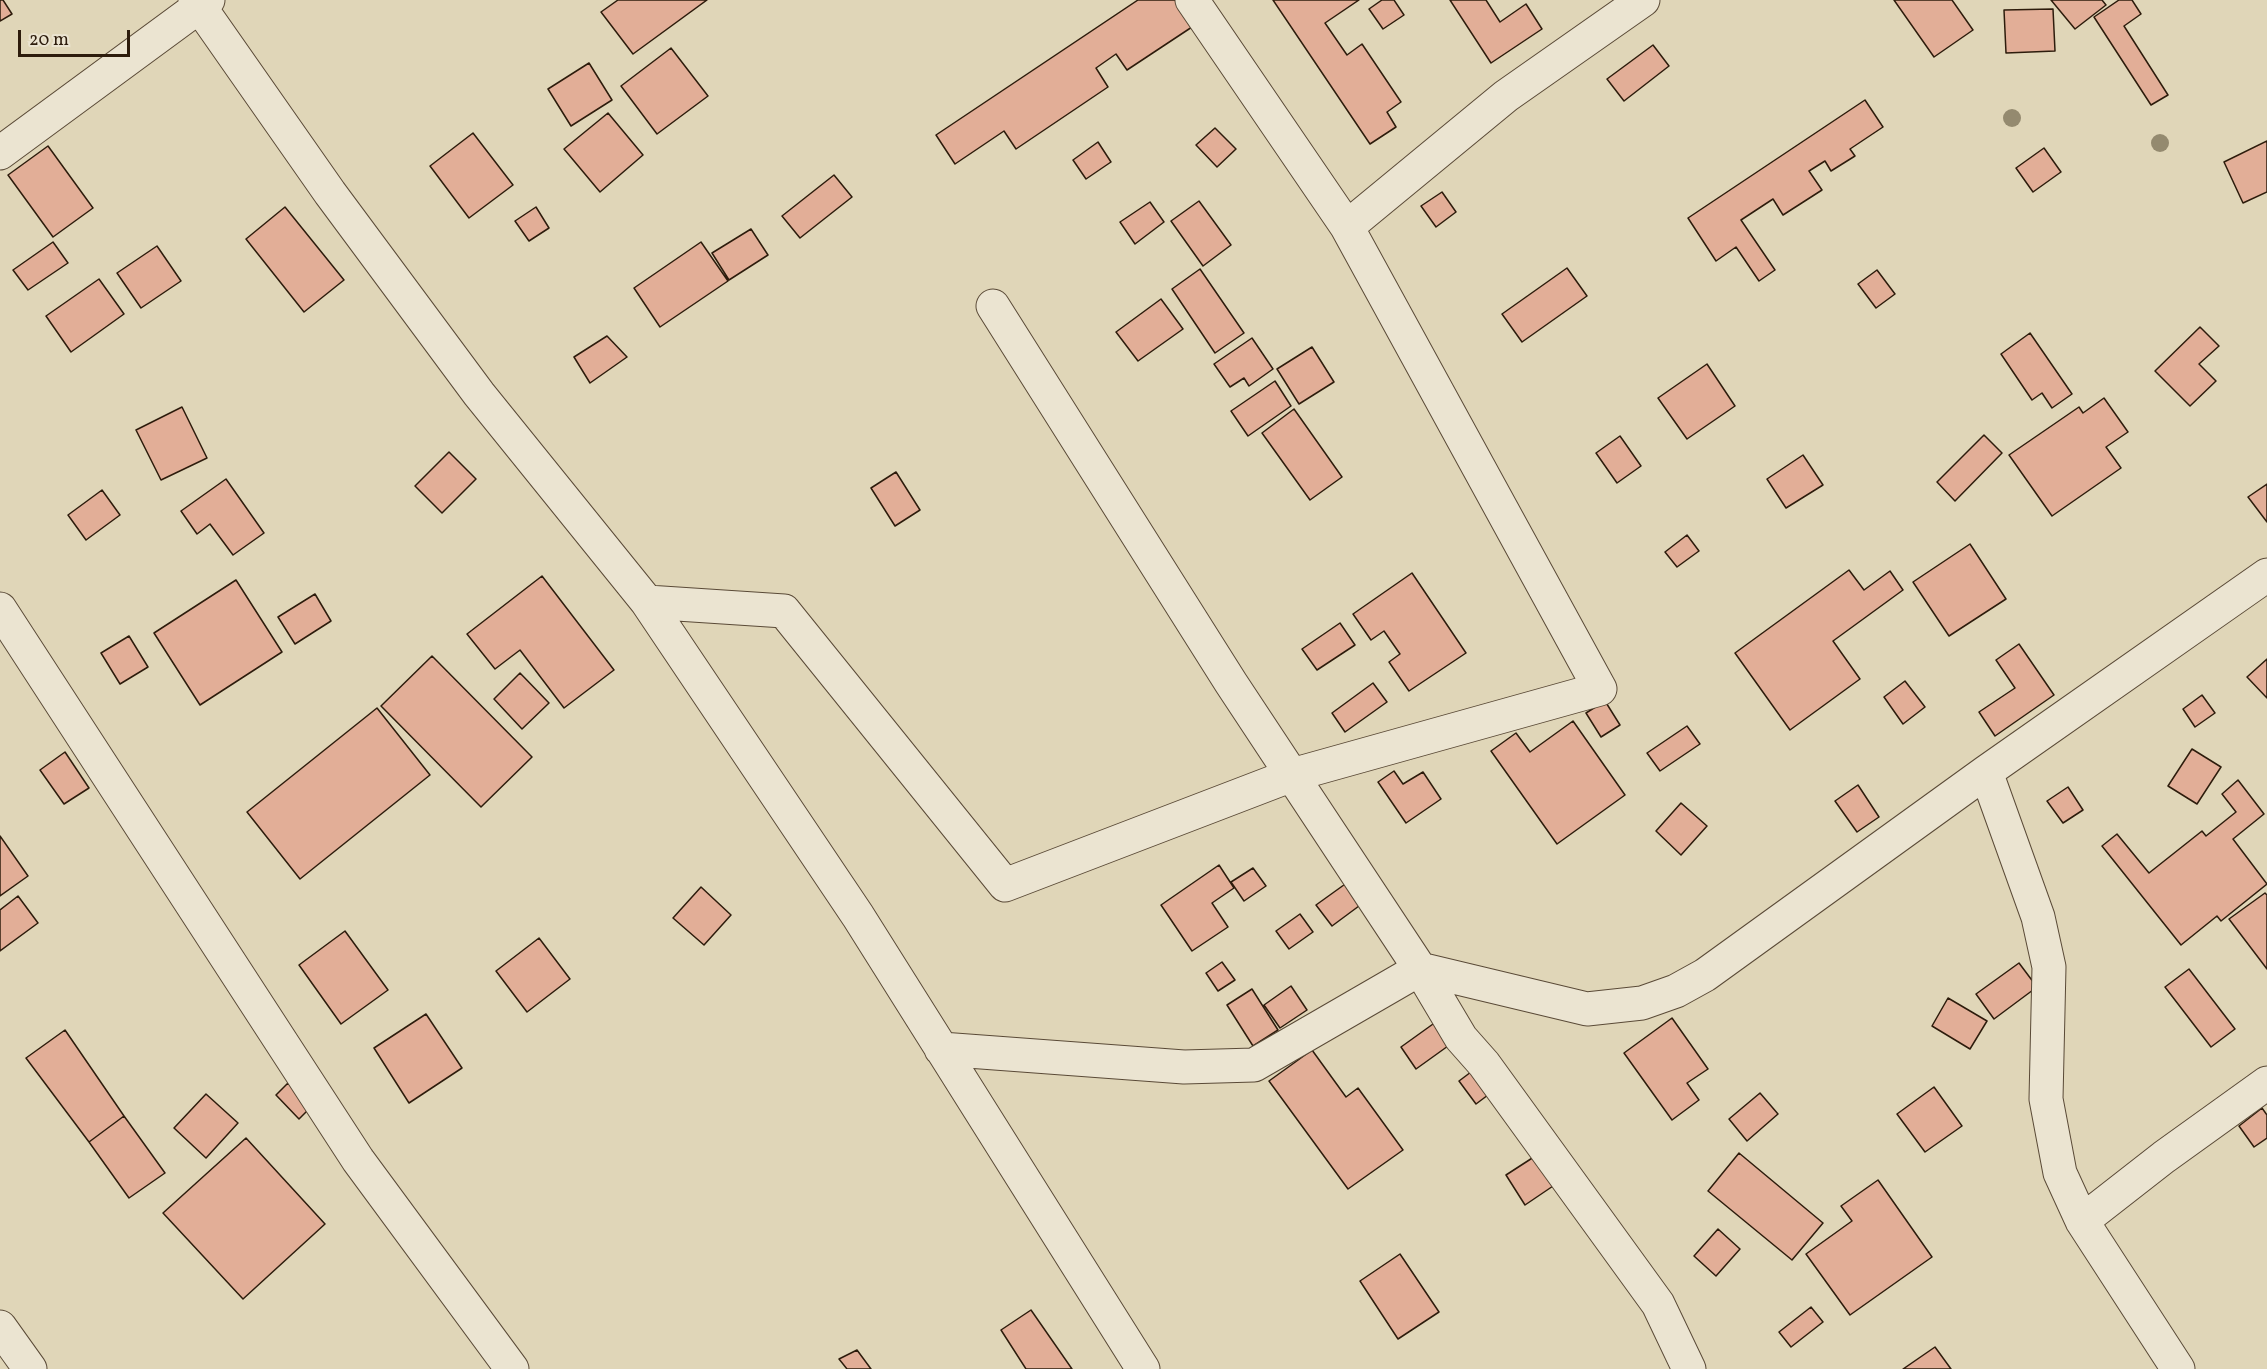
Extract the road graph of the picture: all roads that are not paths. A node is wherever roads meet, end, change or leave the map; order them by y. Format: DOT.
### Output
graph roads {
  1 [pos="1192,0"];
  2 [pos="1643,0"];
  3 [pos="201,2"];
  4 [pos="0,153"];
  5 [pos="1347,227"];
  6 [pos="993,306"];
  7 [pos="2267,575"];
  8 [pos="646,602"];
  9 [pos="0,609"];
  10 [pos="1986,772"];
  11 [pos="1292,774"];
  12 [pos="1420,969"];
  13 [pos="941,1049"];
  14 [pos="2267,1083"];
  15 [pos="2082,1221"];
  16 [pos="0,1327"];
  17 [pos="1137,1367"];
  18 [pos="30,1369"];
  19 [pos="512,1369"];
  20 [pos="1689,1369"];
  21 [pos="2178,1369"];
  1 -- 5 [label="street"];
  2 -- 5 [label="street"];
  3 -- 4 [label="street"];
  3 -- 8 [label="street"];
  5 -- 11 [label="street"];
  6 -- 11 [label="street"];
  7 -- 10 [label="street"];
  8 -- 11 [label="street"];
  8 -- 13 [label="street"];
  9 -- 19 [label="street"];
  10 -- 12 [label="street"];
  10 -- 15 [label="street"];
  11 -- 12 [label="street"];
  12 -- 13 [label="street"];
  12 -- 20 [label="street"];
  13 -- 17 [label="street"];
  14 -- 15 [label="street"];
  15 -- 21 [label="street"];
  16 -- 18 [label="street"];
}
